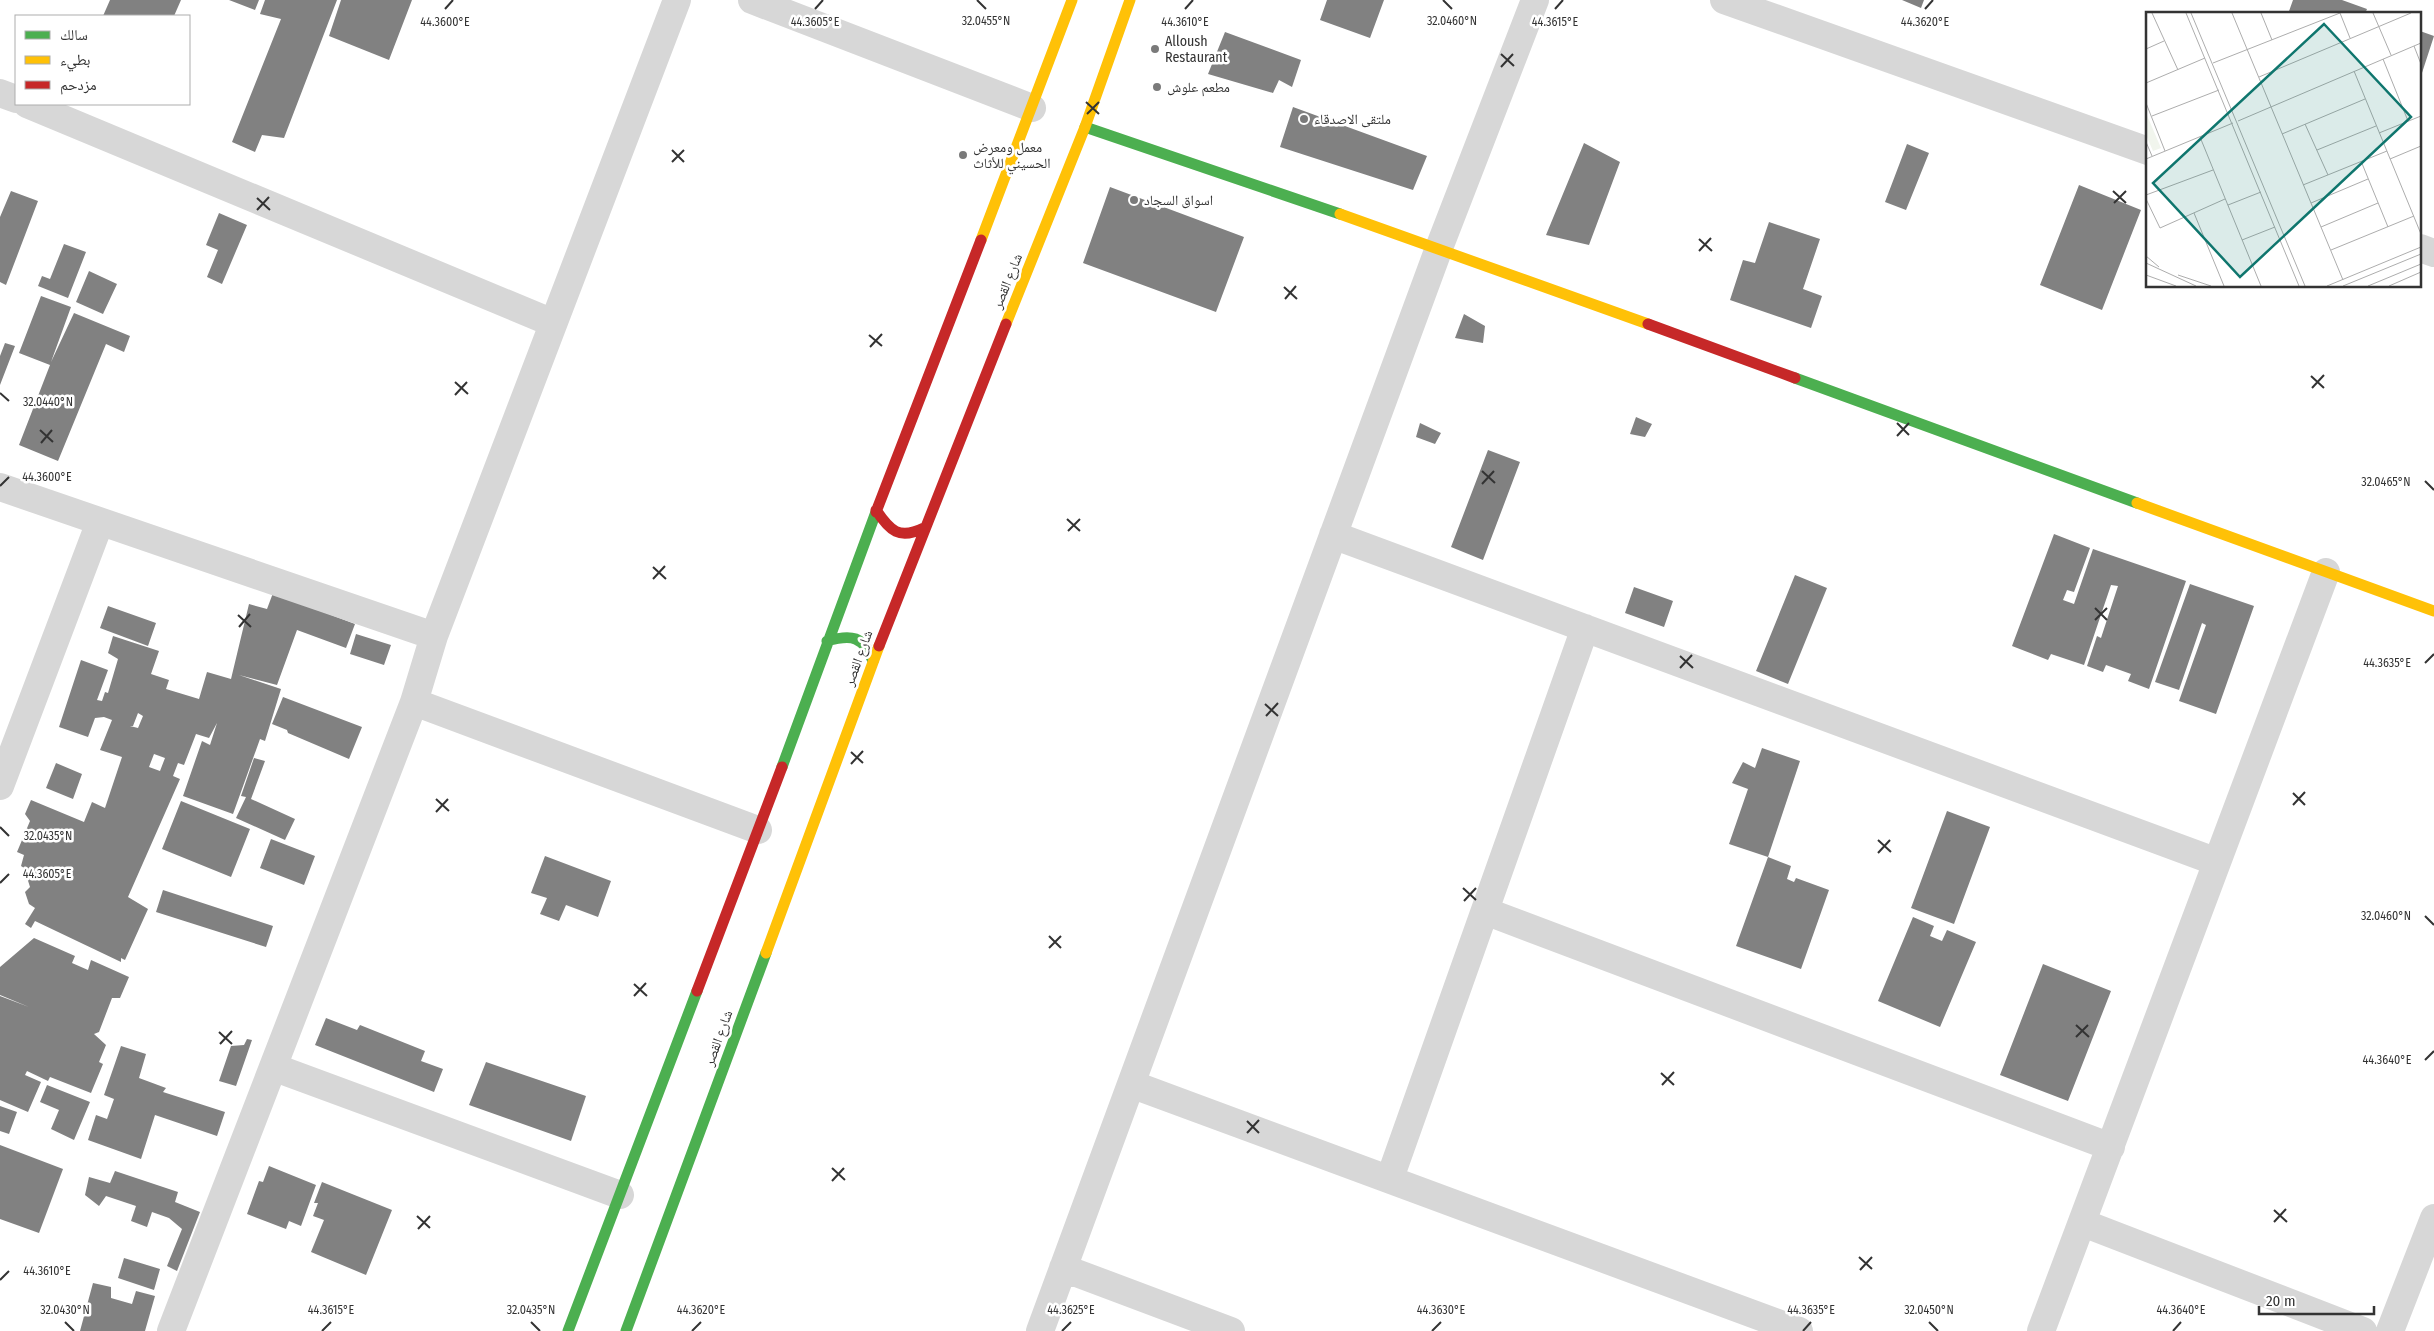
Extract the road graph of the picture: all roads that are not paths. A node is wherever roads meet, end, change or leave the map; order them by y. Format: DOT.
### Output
graph roads {
  1 [pos="677,0"];
  2 [pos="752,0"];
  3 [pos="1072,0"];
  4 [pos="1130,0"];
  5 [pos="1535,0"];
  6 [pos="1724,0"];
  7 [pos="0,92"];
  8 [pos="15,99"];
  9 [pos="29,105"];
  10 [pos="1032,108"];
  11 [pos="1085,127"];
  12 [pos="2146,150"];
  13 [pos="1439,248"];
  14 [pos="2422,249"];
  15 [pos="2434,253"];
  16 [pos="553,322"];
  17 [pos="0,487"];
  18 [pos="876,510"];
  19 [pos="100,522"];
  20 [pos="924,528"];
  21 [pos="1333,535"];
  22 [pos="2326,572"];
  23 [pos="2434,611"];
  24 [pos="1585,628"];
  25 [pos="434,636"];
  26 [pos="827,641"];
  27 [pos="873,661"];
  28 [pos="414,702"];
  29 [pos="0,786"];
  30 [pos="758,830"];
  31 [pos="2217,862"];
  32 [pos="1485,911"];
  33 [pos="273,1067"];
  34 [pos="1131,1084"];
  35 [pos="2111,1147"];
  36 [pos="1390,1178"];
  37 [pos="620,1195"];
  38 [pos="2434,1218"];
  39 [pos="2083,1223"];
  40 [pos="1063,1268"];
  41 [pos="1735,1320"];
  42 [pos="171,1331"];
  43 [pos="568,1331"];
  44 [pos="626,1331"];
  45 [pos="1040,1331"];
  46 [pos="1231,1331"];
  47 [pos="1799,1331"];
  48 [pos="2041,1331"];
  49 [pos="2363,1331"];
  50 [pos="2390,1331"];
  1 -- 16 [label="street"];
  2 -- 10 [label="street"];
  3 -- 10 [label="street"];
  4 -- 11 [label="street, شارع القصر"];
  5 -- 13 [label="street"];
  6 -- 12 [label="street"];
  7 -- 8 [label="street"];
  9 -- 16 [label="street"];
  10 -- 18 [label="street"];
  11 -- 13 [label="street"];
  11 -- 20 [label="street, شارع القصر"];
  13 -- 21 [label="street"];
  13 -- 22 [label="street"];
  14 -- 15 [label="street"];
  16 -- 25 [label="street"];
  17 -- 19 [label="street"];
  18 -- 20 [label="street"];
  18 -- 26 [label="street"];
  19 -- 25 [label="street"];
  19 -- 29 [label="street"];
  20 -- 27 [label="street, شارع القصر"];
  21 -- 24 [label="street"];
  21 -- 34 [label="street"];
  22 -- 23 [label="street"];
  22 -- 31 [label="street"];
  24 -- 31 [label="street"];
  24 -- 32 [label="street"];
  25 -- 28 [label="street"];
  26 -- 27 [label="street"];
  26 -- 30 [label="street"];
  27 -- 44 [label="street, شارع القصر"];
  28 -- 30 [label="street"];
  28 -- 33 [label="street"];
  30 -- 37 [label="street"];
  31 -- 35 [label="street"];
  32 -- 35 [label="street"];
  32 -- 36 [label="street"];
  33 -- 37 [label="street"];
  33 -- 42 [label="street"];
  34 -- 36 [label="street"];
  34 -- 40 [label="street"];
  35 -- 39 [label="street"];
  36 -- 41 [label="street"];
  37 -- 43 [label="street"];
  38 -- 50 [label="street"];
  39 -- 48 [label="street"];
  39 -- 49 [label="street"];
  40 -- 45 [label="street"];
  40 -- 46 [label="street"];
  41 -- 47 [label="street"];
}
